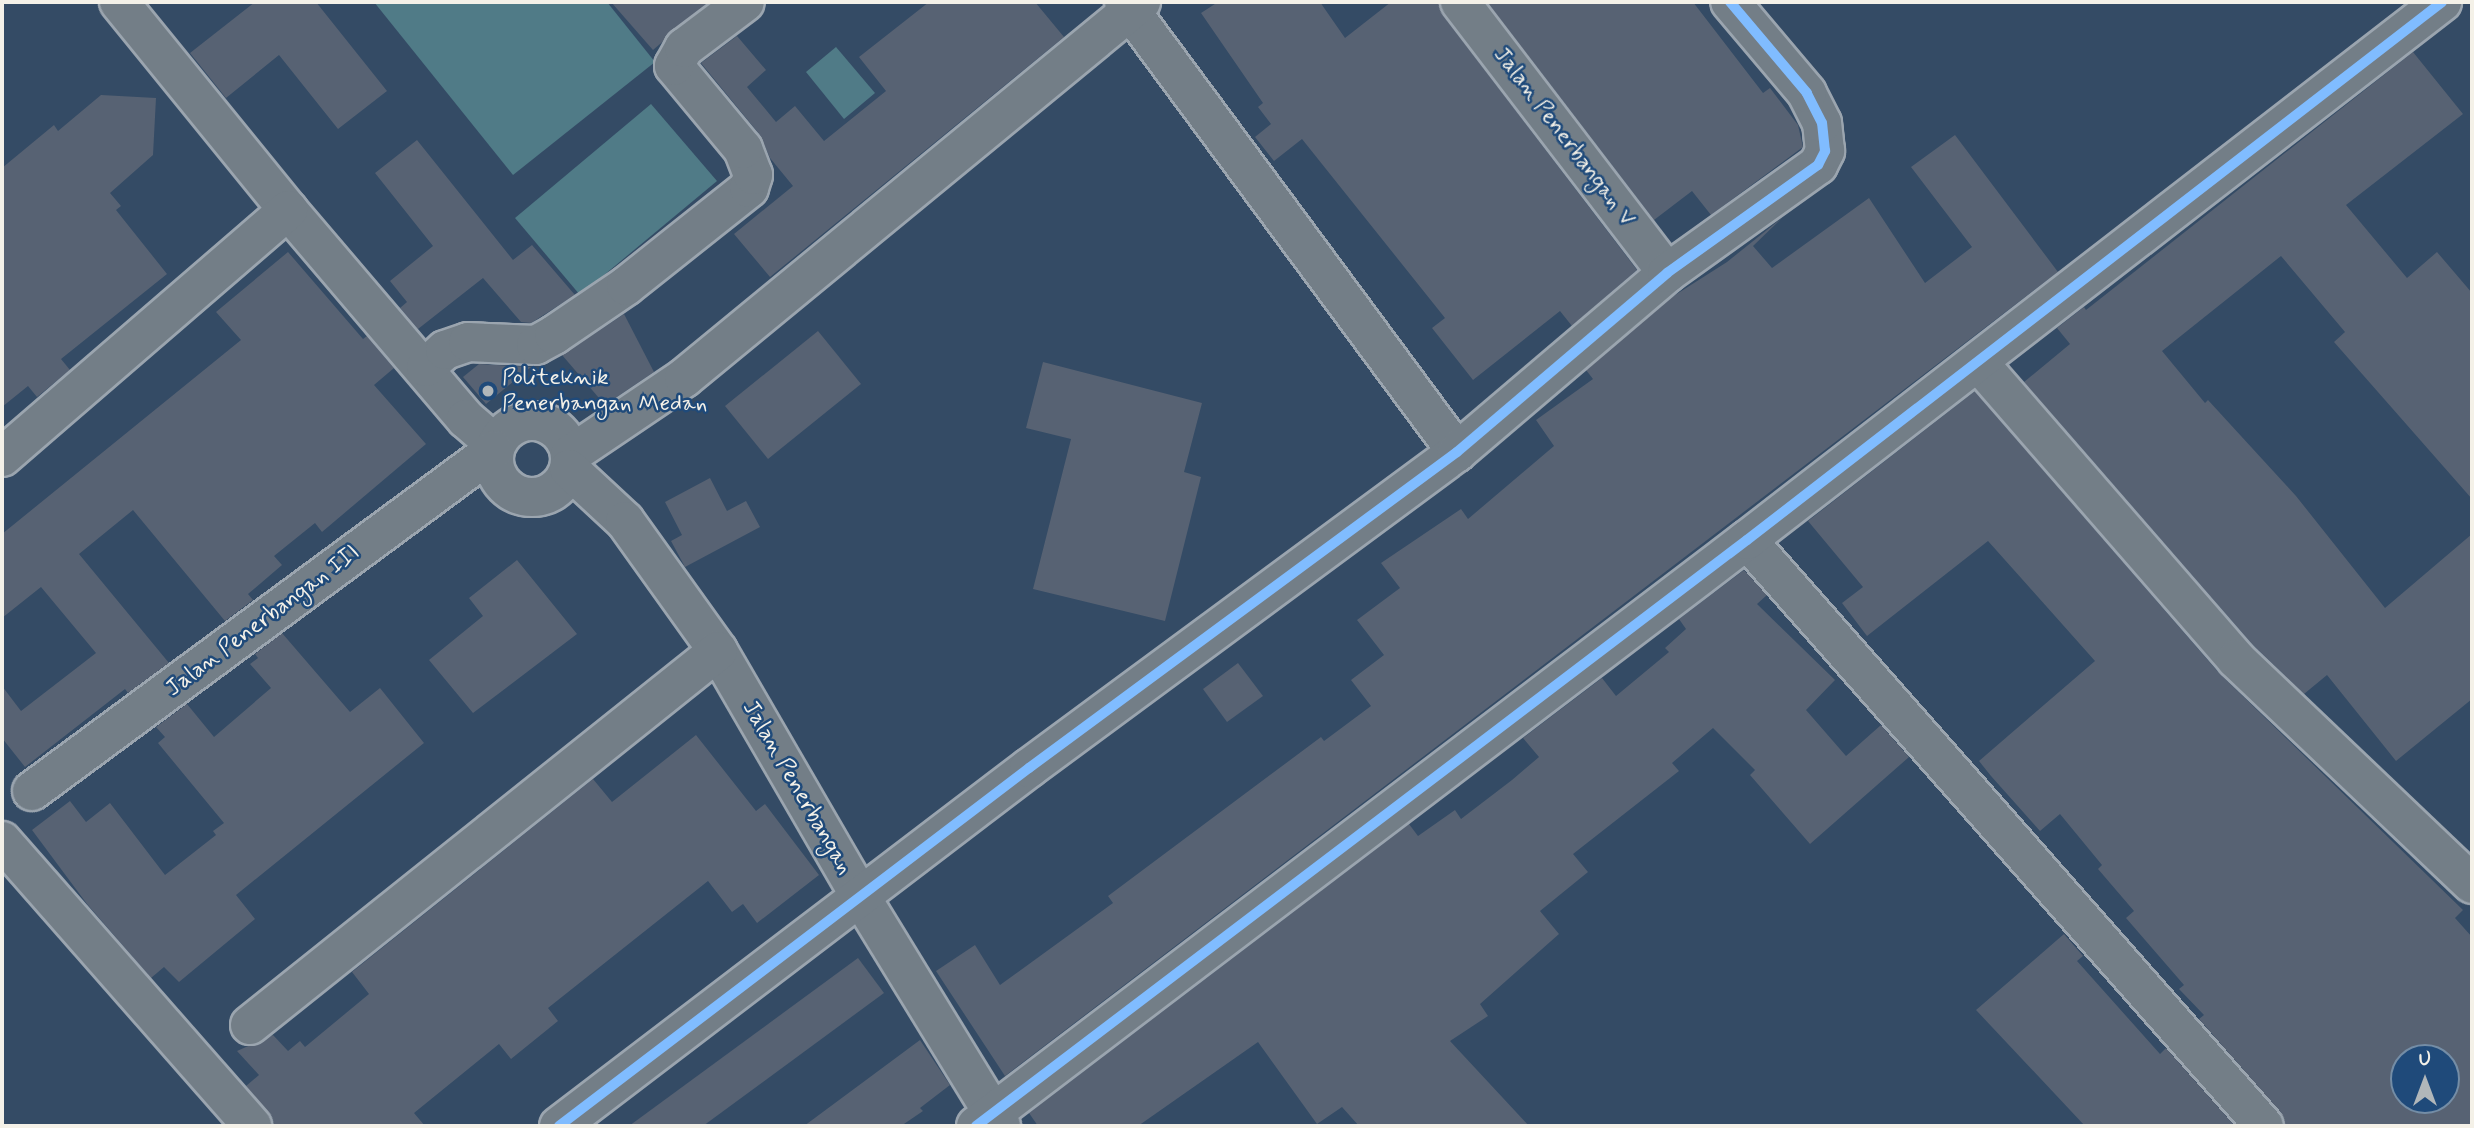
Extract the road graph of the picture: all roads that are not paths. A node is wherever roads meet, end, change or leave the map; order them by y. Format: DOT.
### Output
graph roads {
  1 [pos="119,2"];
  2 [pos="745,2"];
  3 [pos="1461,2"];
  4 [pos="1730,2"];
  5 [pos="2442,2"];
  6 [pos="1132,5"];
  7 [pos="288,210"];
  8 [pos="1667,273"];
  9 [pos="1978,362"];
  10 [pos="426,367"];
  11 [pos="494,447"];
  12 [pos="1457,453"];
  13 [pos="2,457"];
  14 [pos="570,462"];
  15 [pos="1747,540"];
  16 [pos="718,651"];
  17 [pos="33,791"];
  18 [pos="2,841"];
  19 [pos="2472,884"];
  20 [pos="860,896"];
  21 [pos="250,1026"];
  22 [pos="990,1121"];
  23 [pos="252,1126"];
  24 [pos="559,1126"];
  25 [pos="2264,1126"];
  1 -- 7 [label="street"];
  2 -- 10 [label="street"];
  3 -- 8 [label="street, Jalan Penerbangan V"];
  4 -- 8 [label="street"];
  5 -- 9 [label="street"];
  6 -- 12 [label="street"];
  6 -- 14 [label="street"];
  7 -- 10 [label="street"];
  7 -- 13 [label="street"];
  8 -- 12 [label="street"];
  9 -- 15 [label="street"];
  9 -- 19 [label="street"];
  10 -- 11 [label="street"];
  11 -- 14 [label="street"];
  11 -- 14 [label="street"];
  11 -- 17 [label="street, Jalan Penerbangan III"];
  12 -- 20 [label="street"];
  14 -- 16 [label="street, Jalan Penerbangan"];
  15 -- 22 [label="street"];
  15 -- 25 [label="street"];
  16 -- 20 [label="street, Jalan Penerbangan"];
  16 -- 21 [label="street"];
  18 -- 23 [label="street"];
  20 -- 22 [label="street, Jalan Penerbangan"];
  20 -- 24 [label="street"];
}
